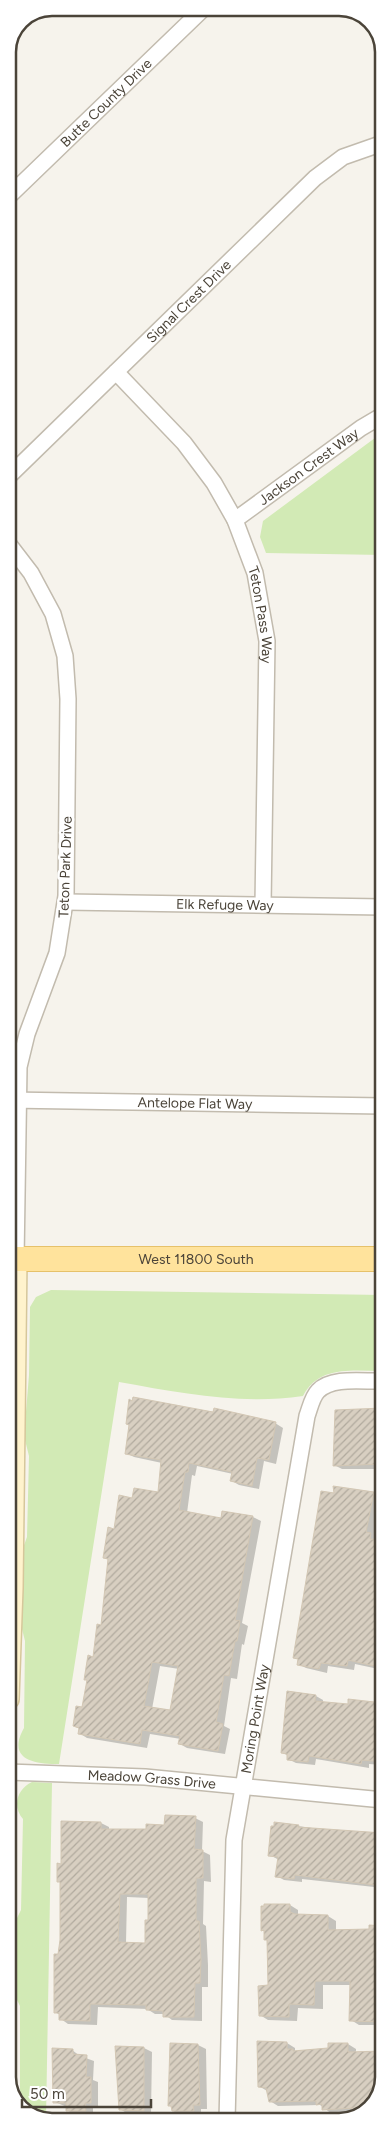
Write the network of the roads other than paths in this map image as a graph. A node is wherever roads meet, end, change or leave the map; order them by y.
1 (196, 16) edge
2 (374, 145) edge
3 (16, 189) edge
4 (116, 372) junction
5 (374, 420) edge
6 (16, 469) edge
7 (235, 520) junction
8 (16, 554) edge
9 (66, 902) junction
10 (263, 905) junction
11 (374, 907) edge
12 (17, 1081) edge
13 (17, 1100) edge
14 (375, 1106) edge
15 (17, 1259) edge
16 (375, 1259) edge
17 (375, 1381) edge
18 (17, 1772) edge
19 (243, 1786) junction
20 (375, 1799) edge
21 (227, 2112) edge

1 - 3 street, Butte County Drive
2 - 4 street, Signal Crest Drive
4 - 6 street, Signal Crest Drive
4 - 7 street, Teton Pass Way
5 - 7 street, Jackson Crest Way
7 - 10 street, Teton Pass Way
8 - 9 street, Teton Park Drive
9 - 10 street, Elk Refuge Way
9 - 12 street, Teton Park Drive
10 - 11 street, Elk Refuge Way
13 - 14 street, Antelope Flat Way
15 - 16 main road, West 11800 South
17 - 19 street, Moring Point Way
18 - 19 street, Meadow Grass Drive
19 - 20 street, Meadow Grass Drive
19 - 21 street, Moring Point Way

